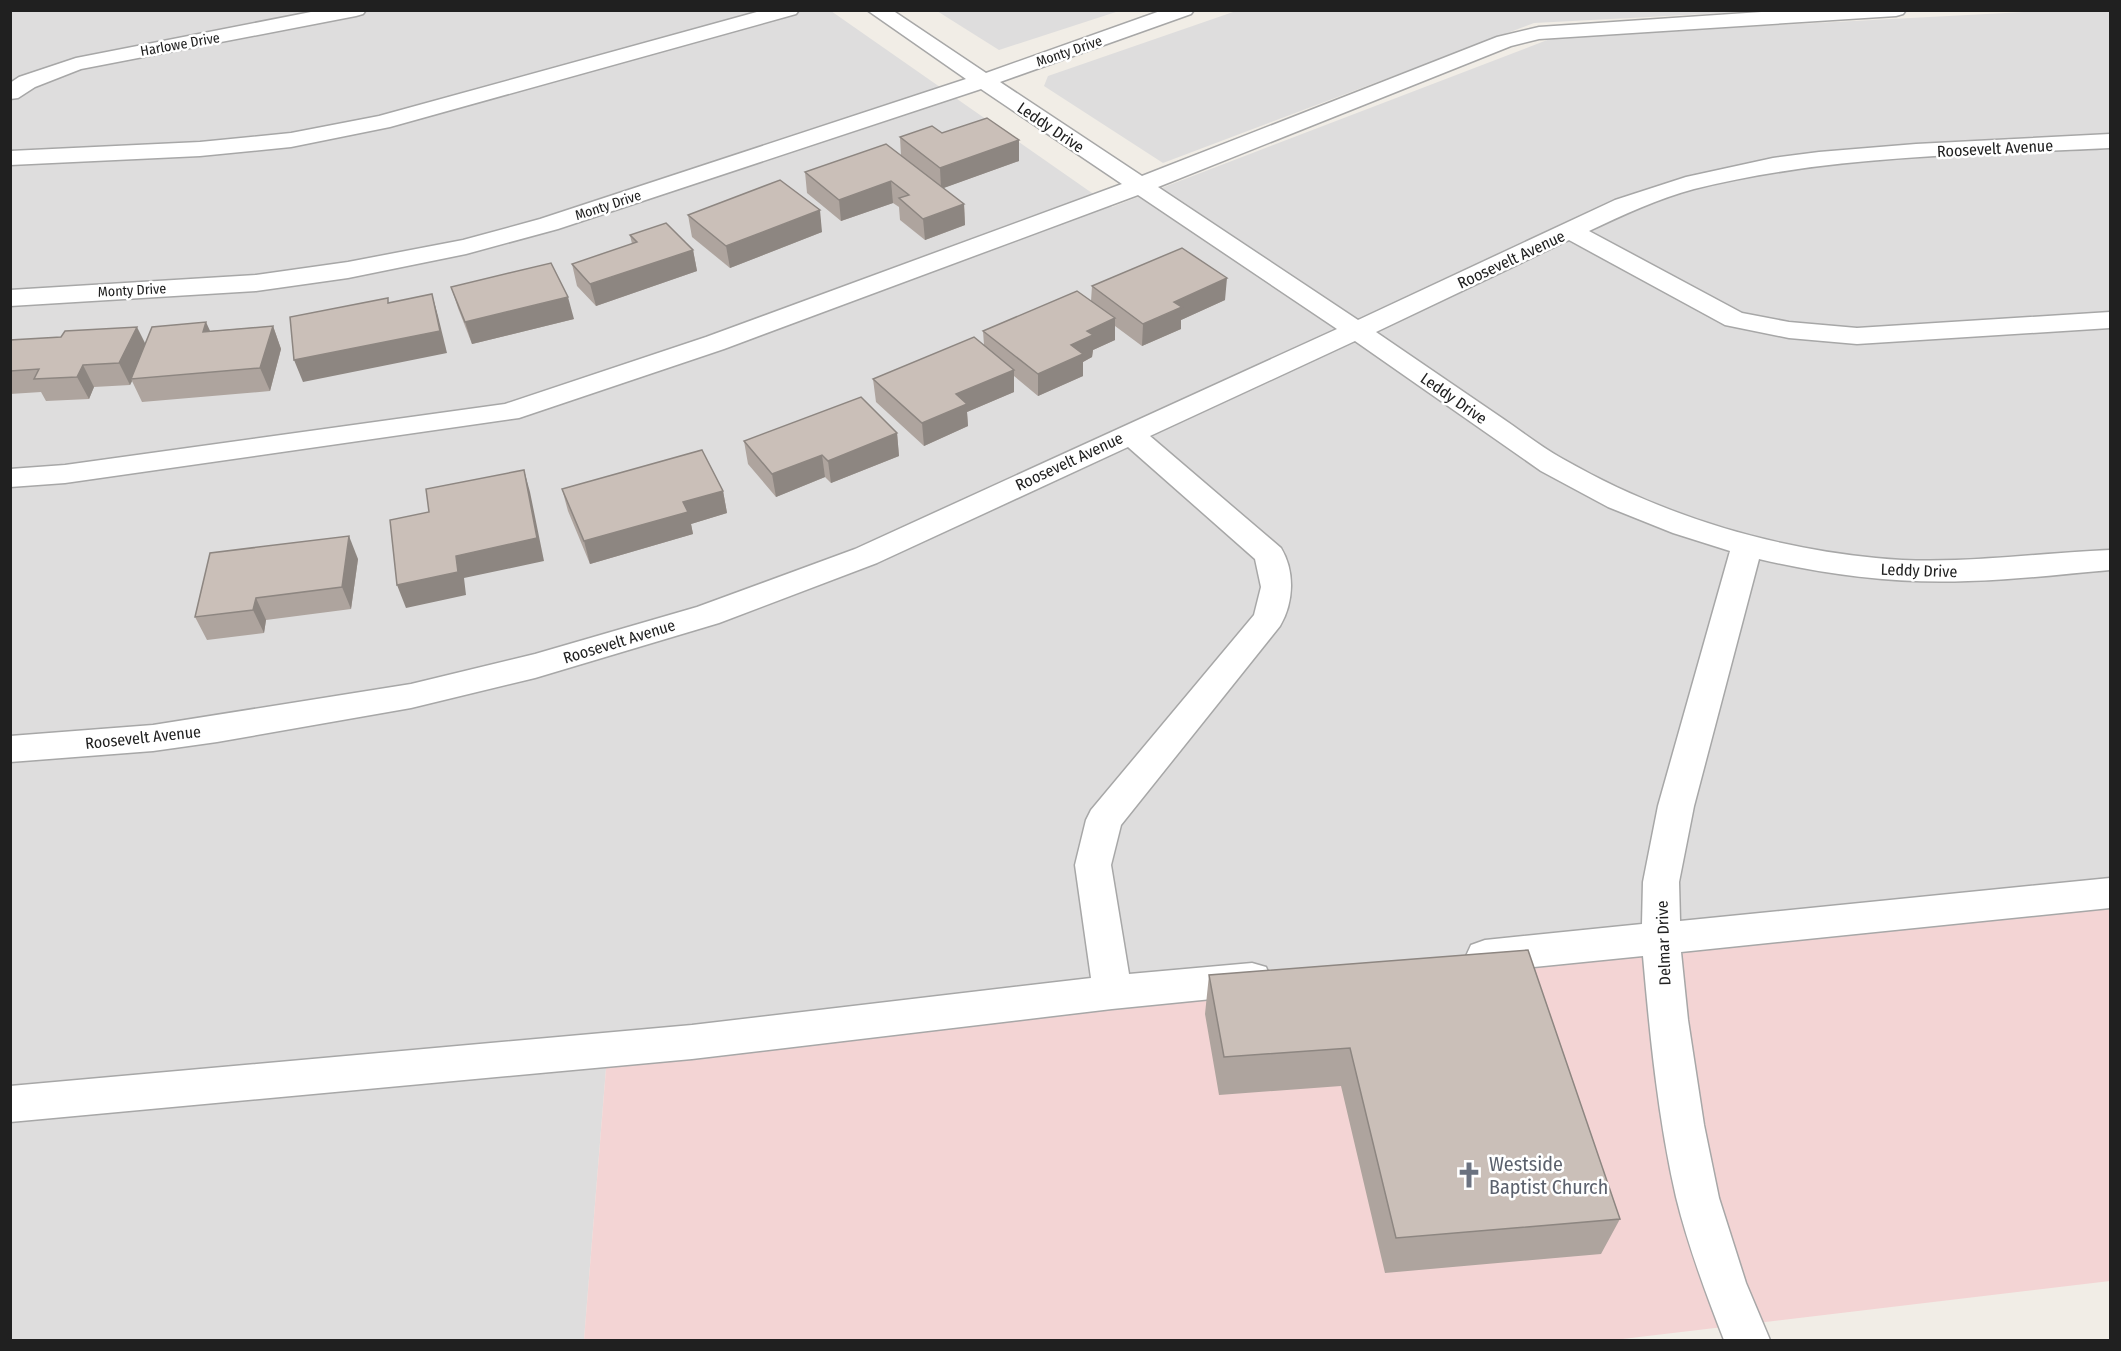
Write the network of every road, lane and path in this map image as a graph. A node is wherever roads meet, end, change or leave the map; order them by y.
1 (356, 10) edge
2 (789, 10) edge
3 (877, 10) edge
4 (1184, 10) edge
5 (1896, 10) edge
6 (983, 81) junction
7 (10, 93) edge
8 (2110, 141) edge
9 (10, 158) edge
10 (1139, 186) junction
11 (1570, 231) junction
12 (10, 298) edge
13 (2110, 320) edge
14 (1356, 330) junction
15 (1130, 434) junction
16 (10, 478) edge
17 (1747, 546) junction
18 (2110, 560) edge
19 (10, 749) edge
20 (2110, 893) edge
21 (1661, 939) junction
22 (1446, 960) edge
23 (1291, 975) edge
24 (1112, 992) junction
25 (10, 1104) edge
26 (1747, 1341) edge

1 - 7 street, Harlowe Drive
2 - 9 street
3 - 6 street, Leddy Drive
4 - 6 street, Monty Drive
5 - 10 street
6 - 10 street, Leddy Drive
6 - 12 street, Monty Drive
8 - 11 street, Roosevelt Avenue
10 - 14 street, Leddy Drive
10 - 16 street
11 - 13 street
11 - 14 street, Roosevelt Avenue
14 - 15 street, Roosevelt Avenue
14 - 17 street, Leddy Drive
15 - 19 street, Roosevelt Avenue
15 - 24 street
17 - 18 street, Leddy Drive
17 - 21 street, Delmar Drive
20 - 21 street
21 - 22 street
21 - 26 street, Delmar Drive
23 - 24 street
24 - 25 street

